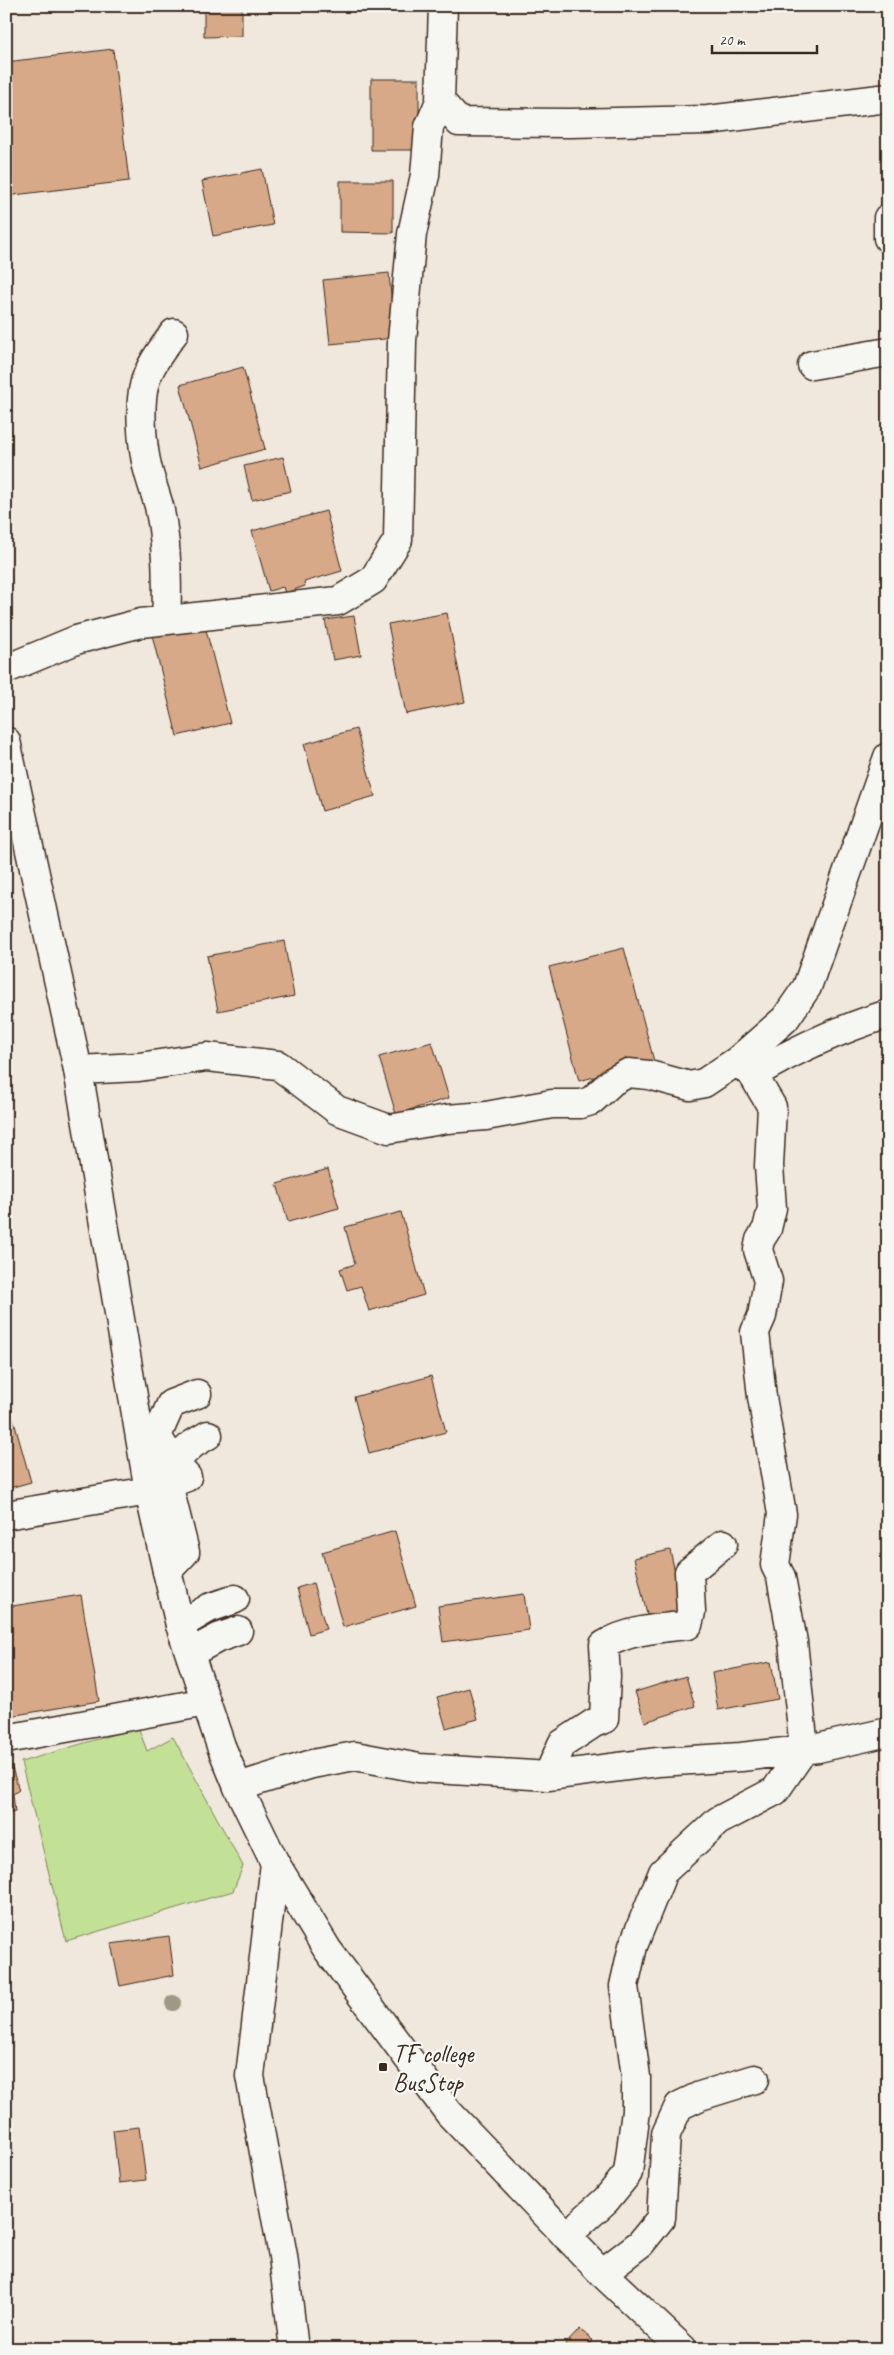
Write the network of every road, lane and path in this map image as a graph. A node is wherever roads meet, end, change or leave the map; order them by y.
1 (443, 6) edge
2 (888, 98) edge
3 (440, 102) junction
4 (888, 218) edge
5 (888, 238) edge
6 (174, 333) dead end
7 (888, 352) edge
8 (812, 365) dead end
9 (166, 620) junction
10 (6, 669) edge
11 (6, 741) edge
12 (888, 757) edge
13 (888, 1014) edge
14 (745, 1068) junction
15 (78, 1070) junction
16 (197, 1394) dead end
17 (208, 1435) dead end
18 (176, 1476) junction
19 (6, 1515) edge
20 (722, 1544) dead end
21 (235, 1599) dead end
22 (180, 1625) junction
23 (238, 1631) dead end
24 (190, 1653) junction
25 (206, 1702) junction
26 (888, 1732) edge
27 (6, 1739) edge
28 (804, 1749) junction
29 (548, 1776) junction
30 (238, 1787) junction
31 (276, 1863) junction
32 (755, 2079) dead end
33 (566, 2236) junction
34 (602, 2273) junction
35 (294, 2349) edge
36 (683, 2349) edge

1 - 3 street
2 - 3 street
3 - 9 street
4 - 5 street
6 - 9 street
7 - 8 street
9 - 10 street
11 - 15 street
12 - 14 street
13 - 14 street
14 - 15 street
14 - 28 street
15 - 18 street
16 - 18 street
17 - 18 street
18 - 19 street
18 - 22 street
20 - 29 street
21 - 22 street
22 - 24 street
23 - 24 street
24 - 25 street
25 - 27 street
25 - 30 street
26 - 28 street
28 - 29 street
28 - 33 street
29 - 30 street
30 - 31 street
31 - 33 street
31 - 35 street
32 - 34 street
33 - 34 street
34 - 36 street

